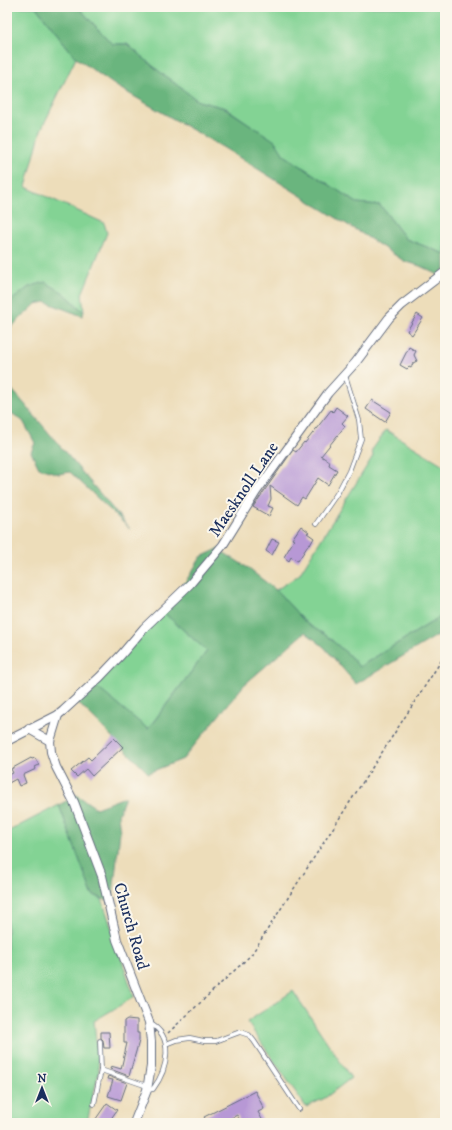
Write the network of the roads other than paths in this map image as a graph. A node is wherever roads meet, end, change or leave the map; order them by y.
1 (445, 272) edge
2 (345, 374) junction
3 (316, 524) dead end
4 (58, 715) junction
5 (29, 729) junction
6 (7, 740) edge
7 (50, 741) junction
8 (149, 1022) junction
9 (100, 1041) dead end
10 (166, 1044) junction
11 (101, 1070) junction
12 (147, 1088) junction
13 (94, 1104) dead end
14 (299, 1109) dead end
15 (134, 1123) edge

1 - 2 street, Maesknoll Lane
2 - 3 lane
2 - 4 street, Maesknoll Lane
4 - 5 street
4 - 7 street, Church Road
5 - 6 street
5 - 7 street
7 - 8 street, Church Road
8 - 10 lane
8 - 12 street, Church Road
9 - 11 lane
10 - 12 lane
10 - 14 lane
11 - 12 lane
11 - 13 lane
12 - 15 street, Church Road

